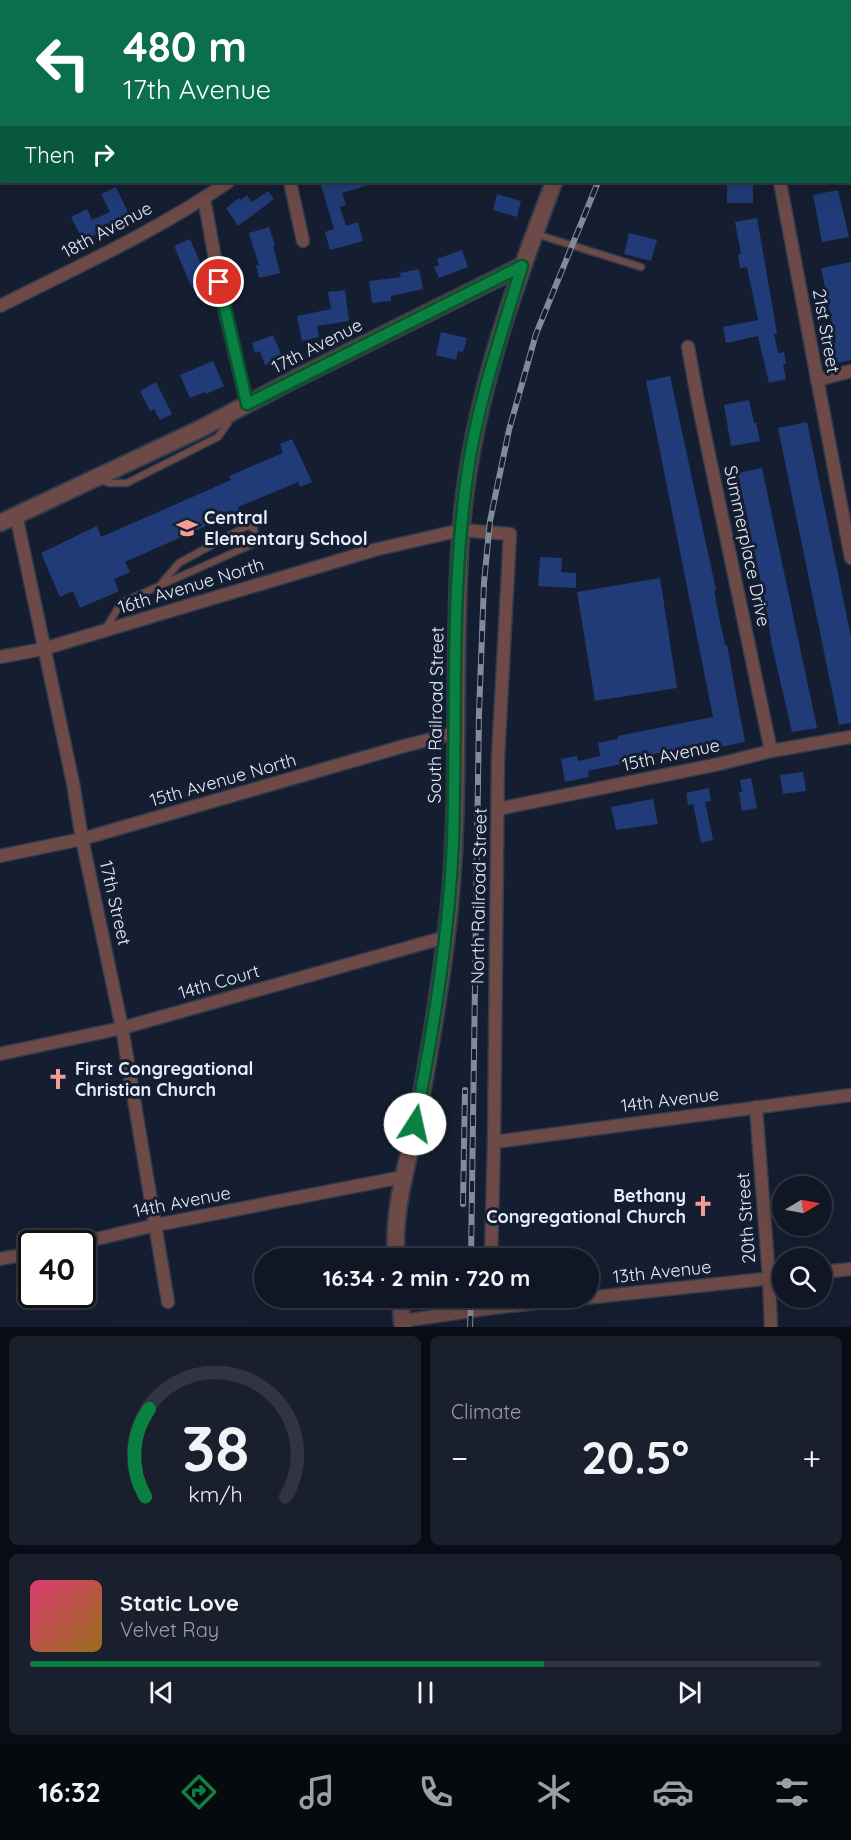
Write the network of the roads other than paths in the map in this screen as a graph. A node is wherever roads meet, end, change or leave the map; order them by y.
1 (226, 183) edge
2 (290, 183) edge
3 (554, 183) edge
4 (780, 183) edge
5 (204, 198) junction
6 (534, 234) junction
7 (303, 241) dead end
8 (522, 266) junction
9 (641, 267) dead end
10 (0, 306) edge
11 (688, 347) dead end
12 (851, 371) edge
13 (817, 380) junction
14 (247, 404) junction
15 (16, 515) junction
16 (0, 523) edge
17 (461, 530) junction
18 (510, 534) joint
19 (851, 558) edge
20 (160, 585) junction
21 (104, 631) junction
22 (44, 649) junction
23 (0, 657) edge
24 (455, 733) junction
25 (851, 737) edge
26 (771, 752) junction
27 (498, 809) junction
28 (82, 839) junction
29 (0, 856) edge
30 (446, 937) junction
31 (122, 1028) junction
32 (0, 1054) edge
33 (851, 1095) edge
34 (756, 1107) junction
35 (494, 1142) junction
36 (403, 1178) junction
37 (156, 1225) junction
38 (96, 1239) edge
39 (396, 1248) edge
40 (491, 1248) edge
41 (18, 1256) edge
42 (0, 1259) edge
43 (851, 1269) edge
44 (832, 1271) edge
45 (769, 1278) junction
46 (772, 1278) edge
47 (599, 1293) edge
48 (168, 1302) dead end
49 (400, 1308) edge
50 (471, 1308) edge
51 (402, 1324) edge
52 (771, 1327) edge

1 - 5 street, 18th Avenue
2 - 7 street
3 - 6 street, South Railroad Street
4 - 13 street, 21st Street
5 - 10 street, 18th Avenue
5 - 14 street
6 - 8 street, South Railroad Street
6 - 9 lane
8 - 14 street, 17th Avenue
8 - 17 street, South Railroad Street
11 - 26 street, Summerplace Drive
12 - 13 street
13 - 19 street, 21st Street
14 - 15 street, 17th Avenue
15 - 16 street, 17th Avenue
15 - 22 street, 17th Street
17 - 18 street, 16th Avenue North
17 - 21 street, 16th Avenue North
17 - 24 street, South Railroad Street
18 - 27 street, North Railroad Street
20 - 20 lane
20 - 21 lane
21 - 22 street, 16th Avenue North
22 - 23 street, 16th Avenue North
22 - 28 street, 17th Street
24 - 28 street, 15th Avenue North
24 - 30 street, South Railroad Street
25 - 26 street, 15th Avenue
26 - 27 street, 15th Avenue
27 - 35 street, North Railroad Street
28 - 29 street, 15th Avenue North
28 - 31 street, 17th Street
30 - 31 street, 14th Court
30 - 36 street, South Railroad Street
31 - 32 street, 14th Court
31 - 37 street, 17th Street
33 - 34 street, 14th Avenue
34 - 35 street, 14th Avenue
34 - 45 street, 20th Street
35 - 40 street, North Railroad Street
36 - 37 street, 14th Avenue
36 - 39 street, South Railroad Street
37 - 38 street, 14th Avenue
37 - 48 street, 17th Street
41 - 42 street
43 - 44 street
45 - 46 street, 13th Avenue
45 - 47 street, 13th Avenue
45 - 52 street, 20th Street
49 - 51 street
50 - 51 street, 13th Avenue

